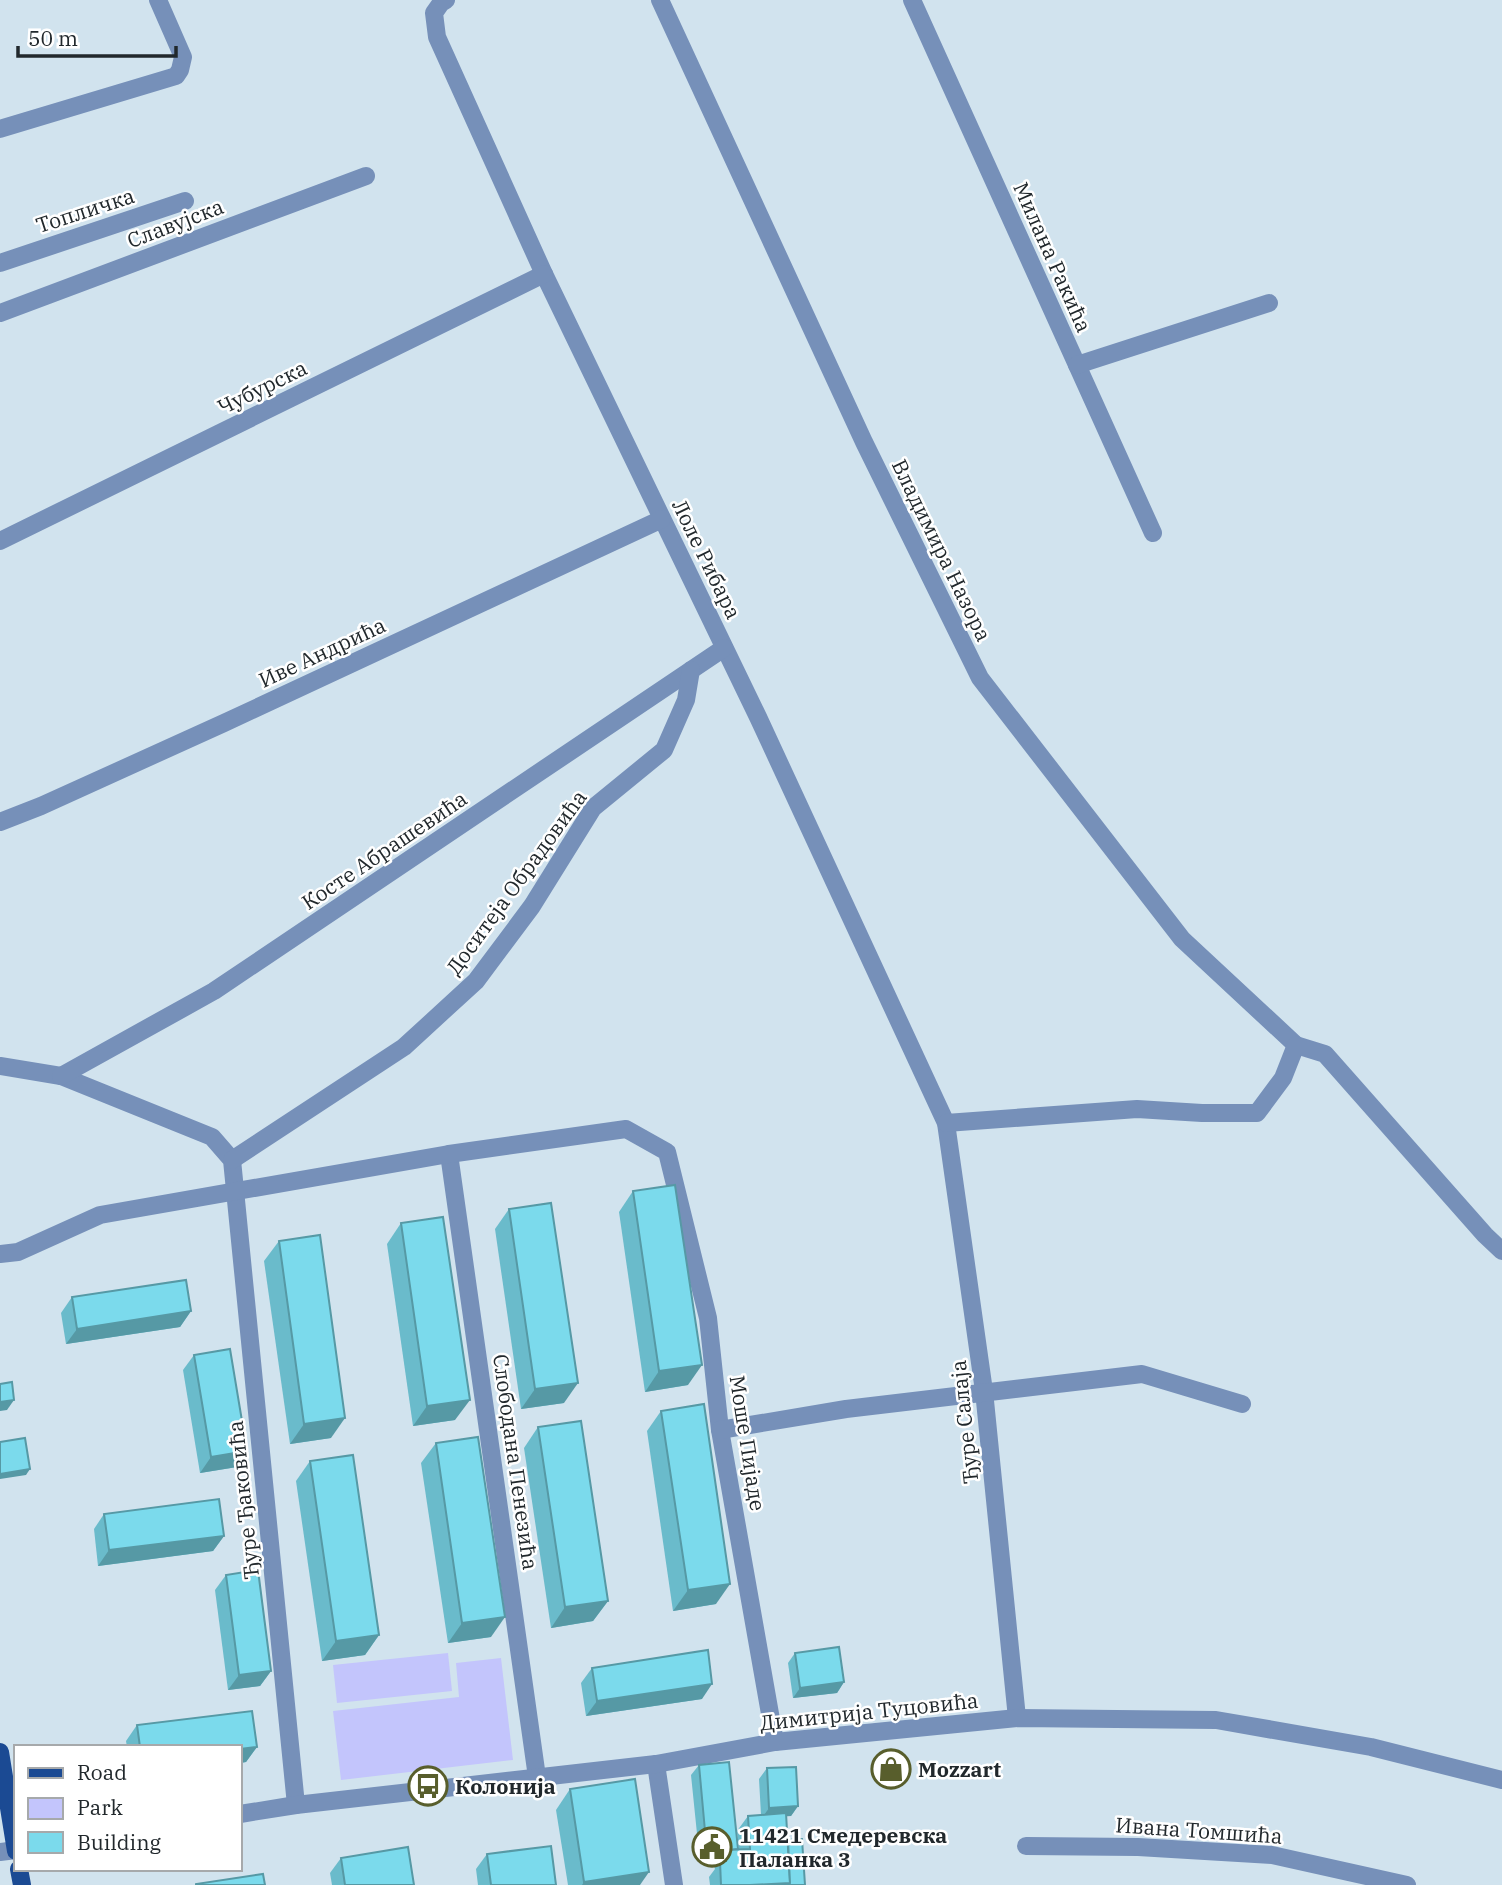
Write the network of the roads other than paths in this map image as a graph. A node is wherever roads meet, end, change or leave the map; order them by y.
1 (158, 0) edge
2 (660, 0) edge
3 (912, 0) edge
4 (440, 6) edge
5 (0, 129) edge
6 (366, 176) dead end
7 (185, 201) dead end
8 (0, 263) edge
9 (544, 274) junction
10 (1269, 303) dead end
11 (0, 313) edge
12 (1077, 365) junction
13 (662, 519) junction
14 (1153, 533) dead end
15 (0, 541) edge
16 (724, 648) junction
17 (691, 670) junction
18 (0, 822) edge
19 (1296, 1045) junction
20 (0, 1066) edge
21 (61, 1076) junction
22 (946, 1123) junction
23 (449, 1154) junction
24 (232, 1160) junction
25 (236, 1191) junction
26 (1502, 1251) edge
27 (0, 1254) edge
28 (984, 1391) junction
29 (1242, 1404) dead end
30 (720, 1430) junction
31 (1017, 1718) junction
32 (775, 1742) junction
33 (0, 1752) edge
34 (656, 1764) junction
35 (537, 1777) junction
36 (1502, 1780) edge
37 (296, 1805) junction
38 (242, 1814) edge
39 (14, 1838) edge
40 (1026, 1846) dead end
41 (674, 1885) edge
42 (1407, 1885) edge

1 - 5 street
2 - 19 street, Владимира Назора
3 - 12 street, Милана Ракића
4 - 9 street, Лоле Рибара
6 - 11 street, Славујска
7 - 8 street, Топличка
9 - 13 street, Лоле Рибара
9 - 15 street, Чубурска
10 - 12 street
12 - 14 street, Милана Ракића
13 - 16 street, Лоле Рибара
13 - 18 street, Иве Андрића
16 - 17 street, Косте Абрашевића
16 - 22 street, Лоле Рибара
17 - 21 street, Косте Абрашевића
17 - 24 street, Доситеја Обрадовића
19 - 22 street
19 - 26 street
20 - 21 street
21 - 24 street
22 - 28 street, Ђуре Салаја
23 - 25 street
23 - 30 street, Моше Пијаде
23 - 35 street, Слободана Пенезића
24 - 25 street
25 - 27 street
25 - 37 street, Ђуре Ђаковића
28 - 29 street
28 - 30 street
28 - 31 street, Ђуре Салаја
30 - 32 street, Моше Пијаде
31 - 32 street, Димитрија Туцовића
31 - 36 street, Димитрија Туцовића
32 - 34 street, Димитрија Туцовића
33 - 39 main road
34 - 35 street, Димитрија Туцовића
34 - 41 street
35 - 37 street, Димитрија Туцовића
37 - 38 street, Димитрија Туцовића
40 - 42 street, Ивана Томшића

